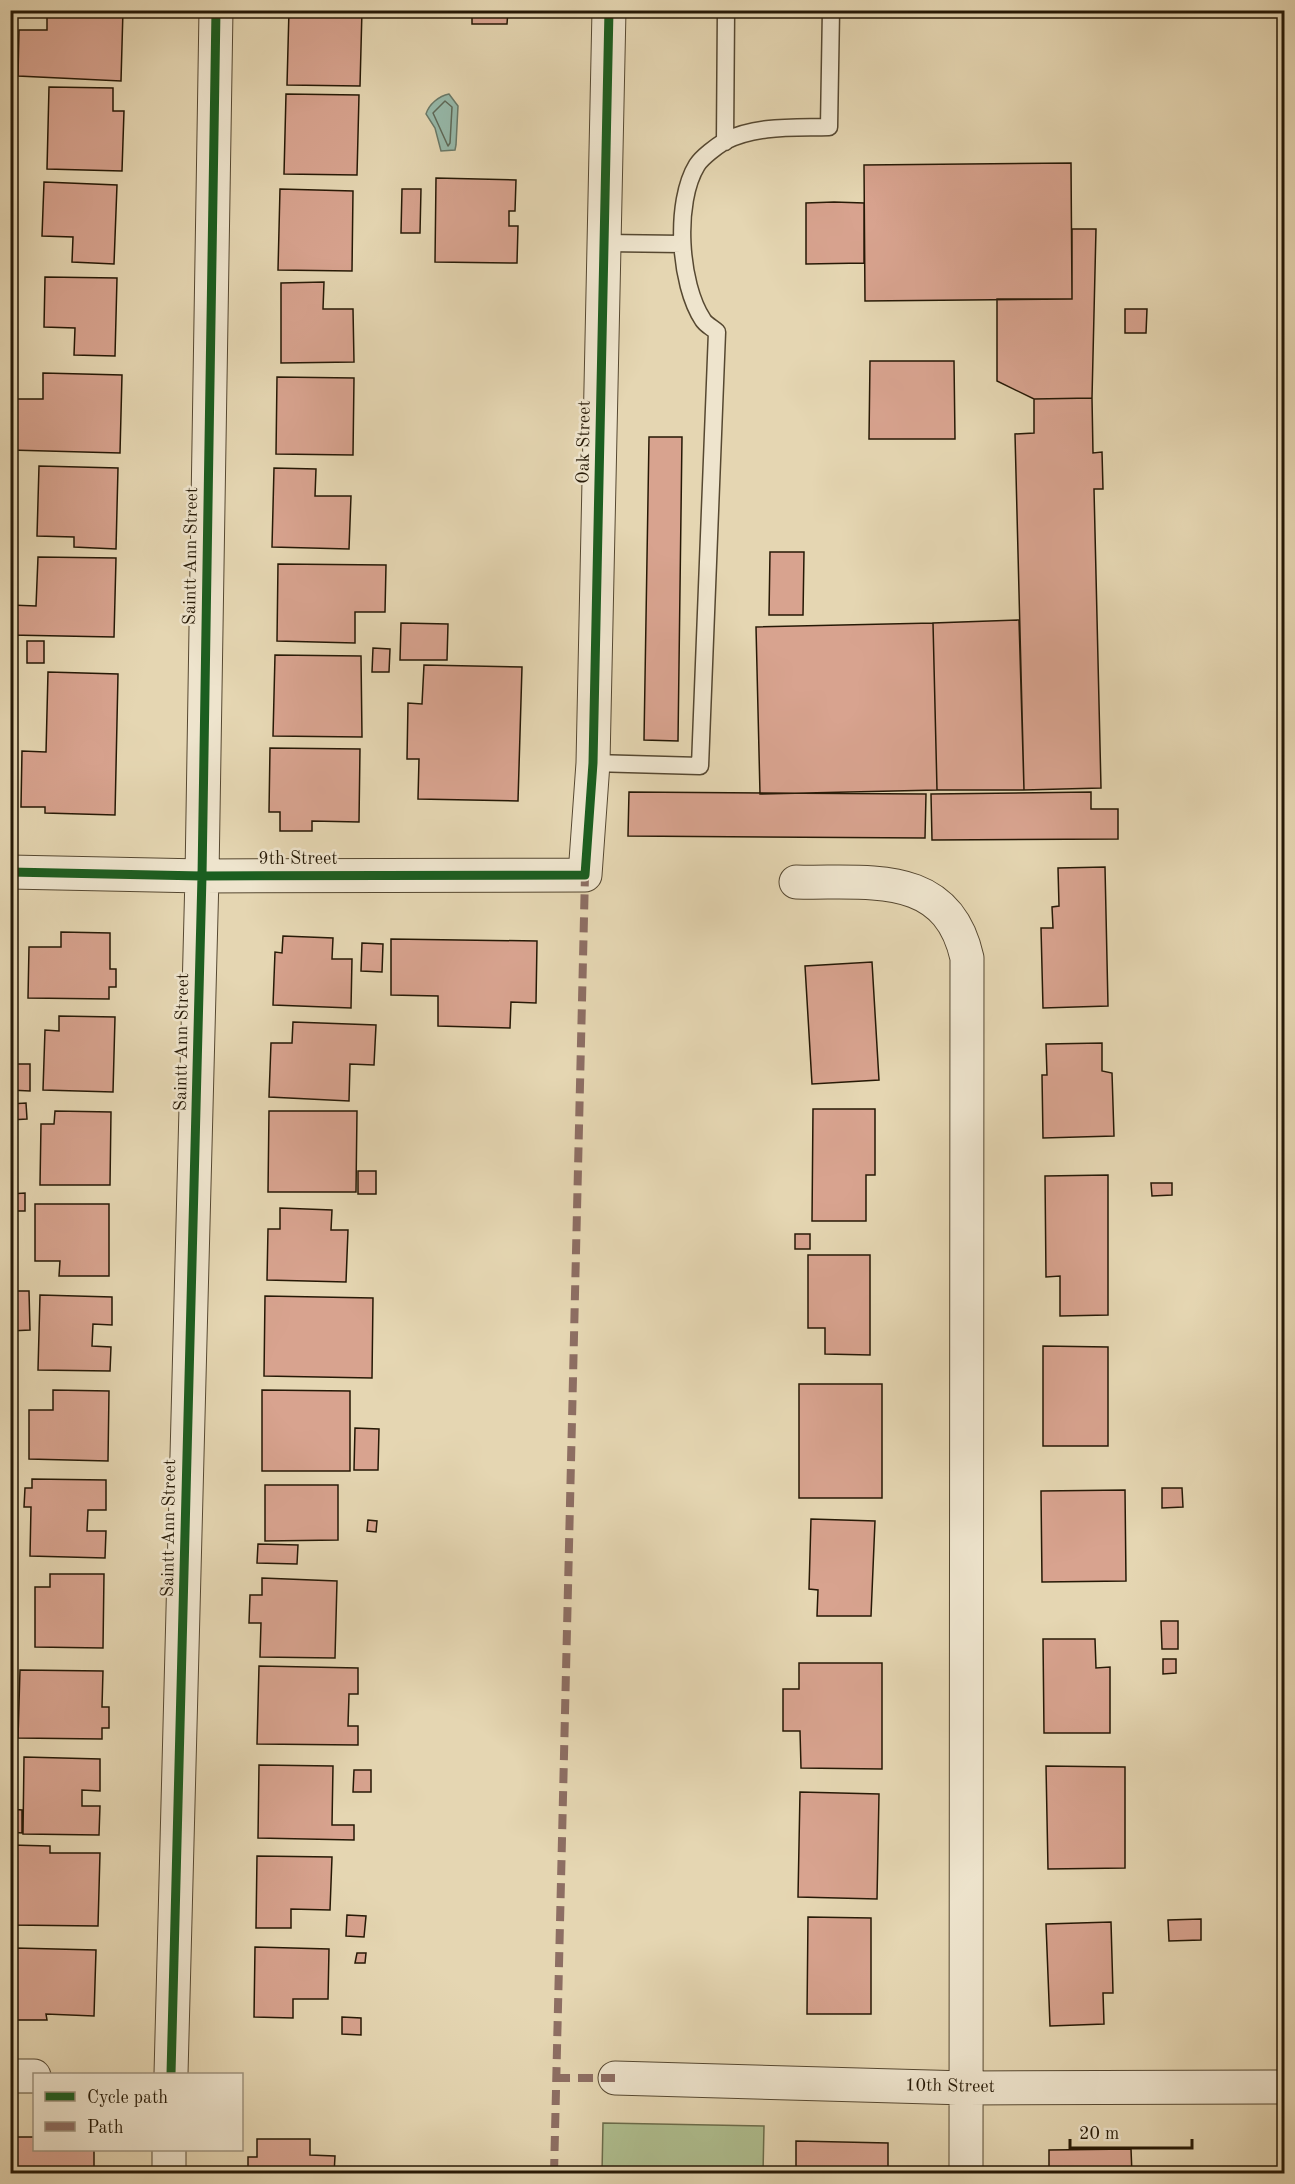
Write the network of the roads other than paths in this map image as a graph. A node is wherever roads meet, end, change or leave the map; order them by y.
1 (216, 10) edge
2 (609, 10) edge
3 (726, 10) edge
4 (831, 10) edge
5 (725, 142) junction
6 (606, 243) junction
7 (682, 244) junction
8 (593, 763) junction
9 (10, 872) edge
10 (585, 875) joint
11 (202, 876) junction
12 (796, 882) dead end
13 (171, 2073) edge
14 (10, 2076) edge
15 (33, 2076) edge
16 (615, 2078) dead end
17 (1284, 2087) edge
18 (966, 2088) junction
19 (170, 2151) edge
20 (169, 2174) edge
21 (966, 2174) edge

1 - 11 street, Saintt Ann Street
2 - 6 street, Oak Street
3 - 5 lane
4 - 5 lane
5 - 7 lane
6 - 7 lane
6 - 8 street, Oak Street
7 - 8 lane
8 - 10 street, Oak Street
9 - 11 street, 9th Street
10 - 11 street, 9th Street
11 - 13 street, Saintt Ann Street
12 - 18 street
14 - 15 street
16 - 18 street, 10th Street
17 - 18 street, 10th Street
18 - 21 street
19 - 20 street

